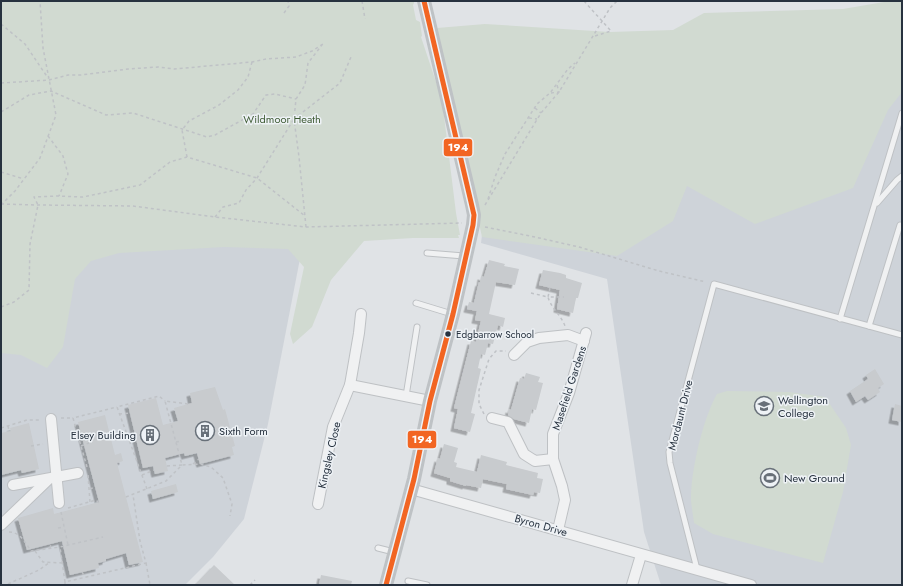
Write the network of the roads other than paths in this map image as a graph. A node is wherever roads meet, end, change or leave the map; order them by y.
1 (424, 8) edge
2 (902, 113) edge
3 (902, 176) edge
4 (875, 206) junction
5 (900, 225) dead end
6 (427, 253) dead end
7 (467, 257) junction
8 (416, 303) dead end
9 (361, 314) dead end
10 (453, 314) junction
11 (840, 319) junction
12 (869, 326) junction
13 (417, 327) dead end
14 (902, 335) edge
15 (516, 353) road end
16 (350, 385) junction
17 (406, 396) junction
18 (430, 401) junction
19 (492, 418) road end
20 (51, 419) road end
21 (553, 459) junction
22 (82, 470) road end
23 (53, 478) junction
24 (14, 485) dead end
25 (412, 489) junction
26 (318, 504) dead end
27 (62, 507) road end
28 (4, 528) edge
29 (558, 530) junction
30 (378, 548) dead end
31 (395, 552) junction
32 (641, 555) junction
33 (697, 570) junction
34 (408, 581) dead end
35 (386, 585) edge
36 (427, 585) edge
37 (632, 585) edge
38 (751, 585) edge

1 - 7 street
2 - 4 lane
3 - 4 lane
4 - 11 lane
5 - 12 lane
6 - 7 lane
7 - 10 street
8 - 10 lane
9 - 16 street, Kingsley Close
10 - 18 street
11 - 12 lane
11 - 33 lane, Mordaunt Drive
12 - 14 lane
13 - 17 lane
15 - 21 street, Masefield Gardens
16 - 17 street
16 - 26 street, Kingsley Close
17 - 18 street
18 - 25 street
19 - 21 street
20 - 23 street
21 - 29 street, Masefield Gardens
22 - 23 street
23 - 24 street
23 - 27 street
23 - 28 street
25 - 29 street, Byron Drive
25 - 31 street
29 - 32 street, Byron Drive
30 - 31 lane
31 - 35 street
32 - 33 street, Byron Drive
32 - 37 street
33 - 38 street, Byron Drive
34 - 36 lane

